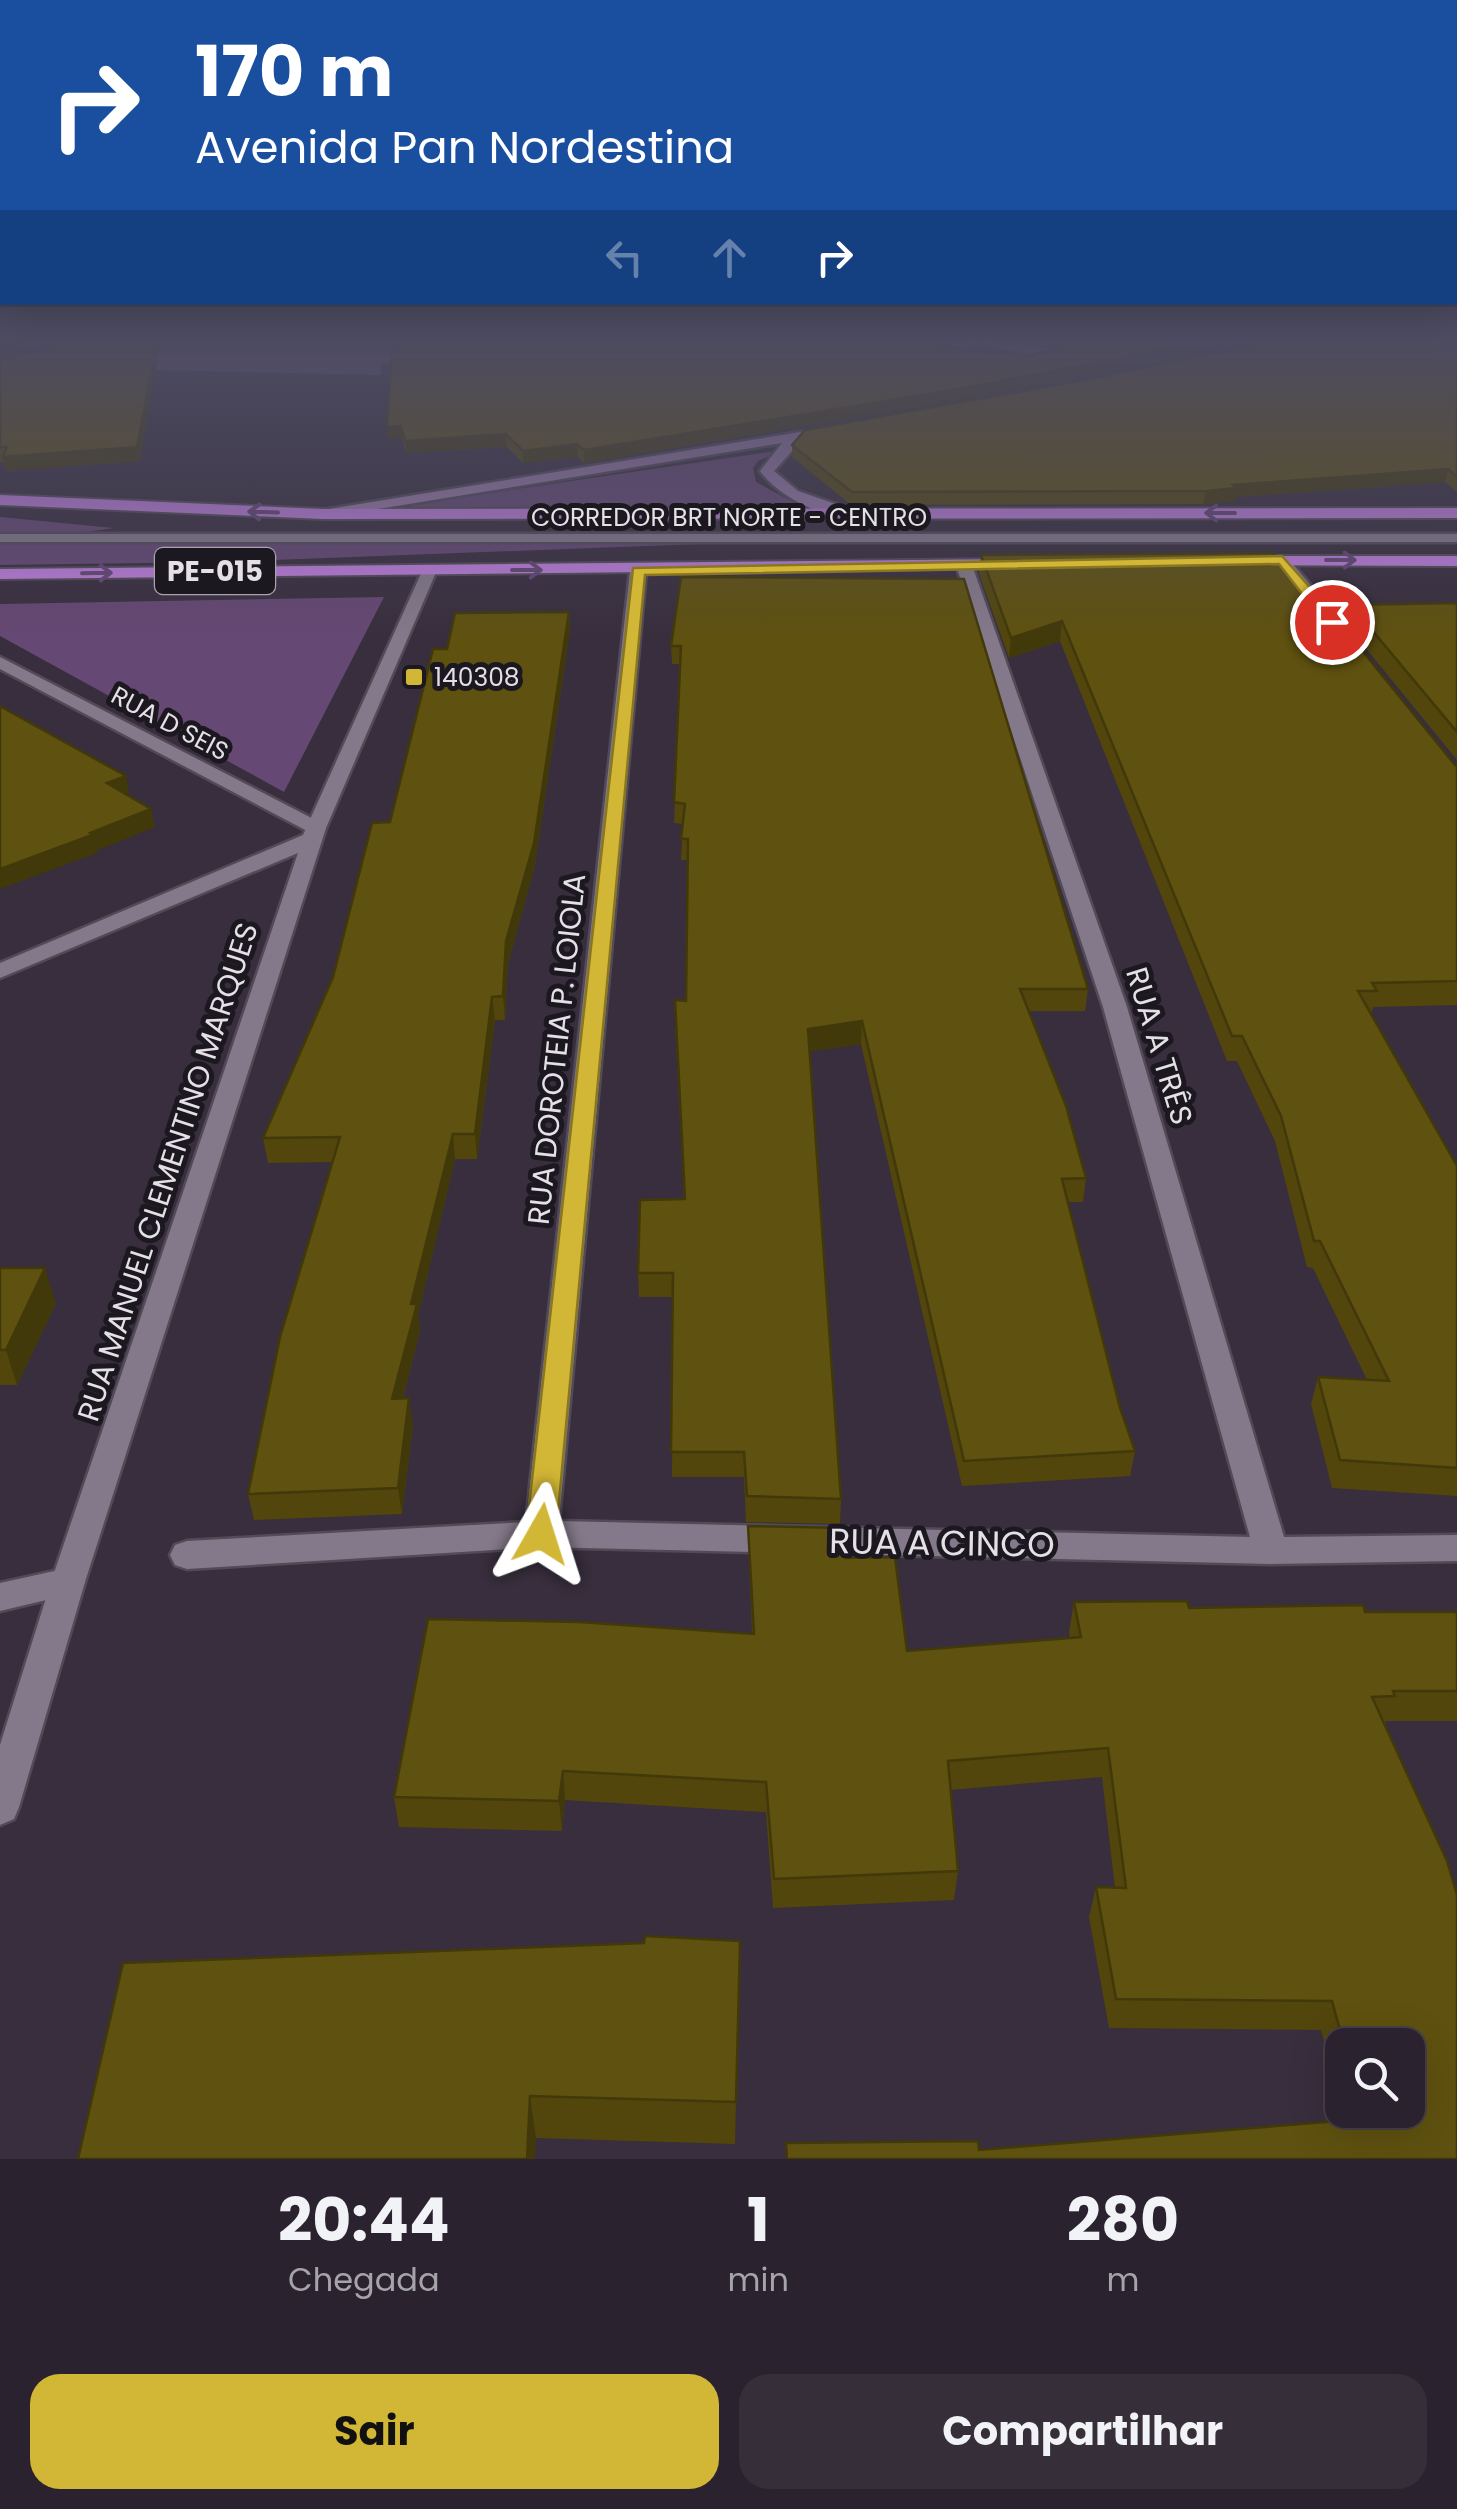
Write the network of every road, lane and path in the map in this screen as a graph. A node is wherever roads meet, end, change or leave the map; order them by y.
1 (793, 438) edge
2 (797, 438) edge
3 (0, 500) edge
4 (1457, 512) edge
5 (323, 514) junction
6 (850, 514) junction
7 (0, 538) edge
8 (1457, 538) edge
9 (1282, 560) junction
10 (1223, 561) edge
11 (1457, 561) edge
12 (1044, 564) edge
13 (964, 565) junction
14 (429, 570) junction
15 (638, 571) junction
16 (0, 574) edge
17 (1332, 622) edge
18 (0, 662) edge
19 (314, 834) junction
20 (0, 972) edge
21 (541, 1534) junction
22 (1457, 1548) edge
23 (1271, 1552) junction
24 (187, 1555) dead end
25 (68, 1582) junction
26 (0, 1596) edge
27 (0, 1807) edge

1 - 5 main road
2 - 6 main road
5 -> 3 highway, PE-015
4 -> 6 highway, PE-015
5 - 6 highway, PE-015
7 - 8 street, CORREDOR BRT NORTE - CENTRO
9 - 10 highway
9 -> 11 highway
9 - 17 street
12 - 13 highway, PE-015
13 - 15 highway, PE-015
13 - 23 street, RUA A TRÊS
14 -> 15 highway, PE-015
16 -> 14 highway, PE-015
14 - 19 street, RUA MANUEL CLEMENTINO MARQUES
15 - 21 street, RUA DOROTEIA P. LOIOLA
18 - 19 street, RUA D SEIS
19 - 20 street
19 - 25 street, RUA MANUEL CLEMENTINO MARQUES
21 - 23 street, RUA A CINCO
21 - 24 street, RUA A CINCO
22 - 23 street, RUA A CINCO
25 - 26 street
25 - 27 street, RUA MANUEL CLEMENTINO MARQUES

